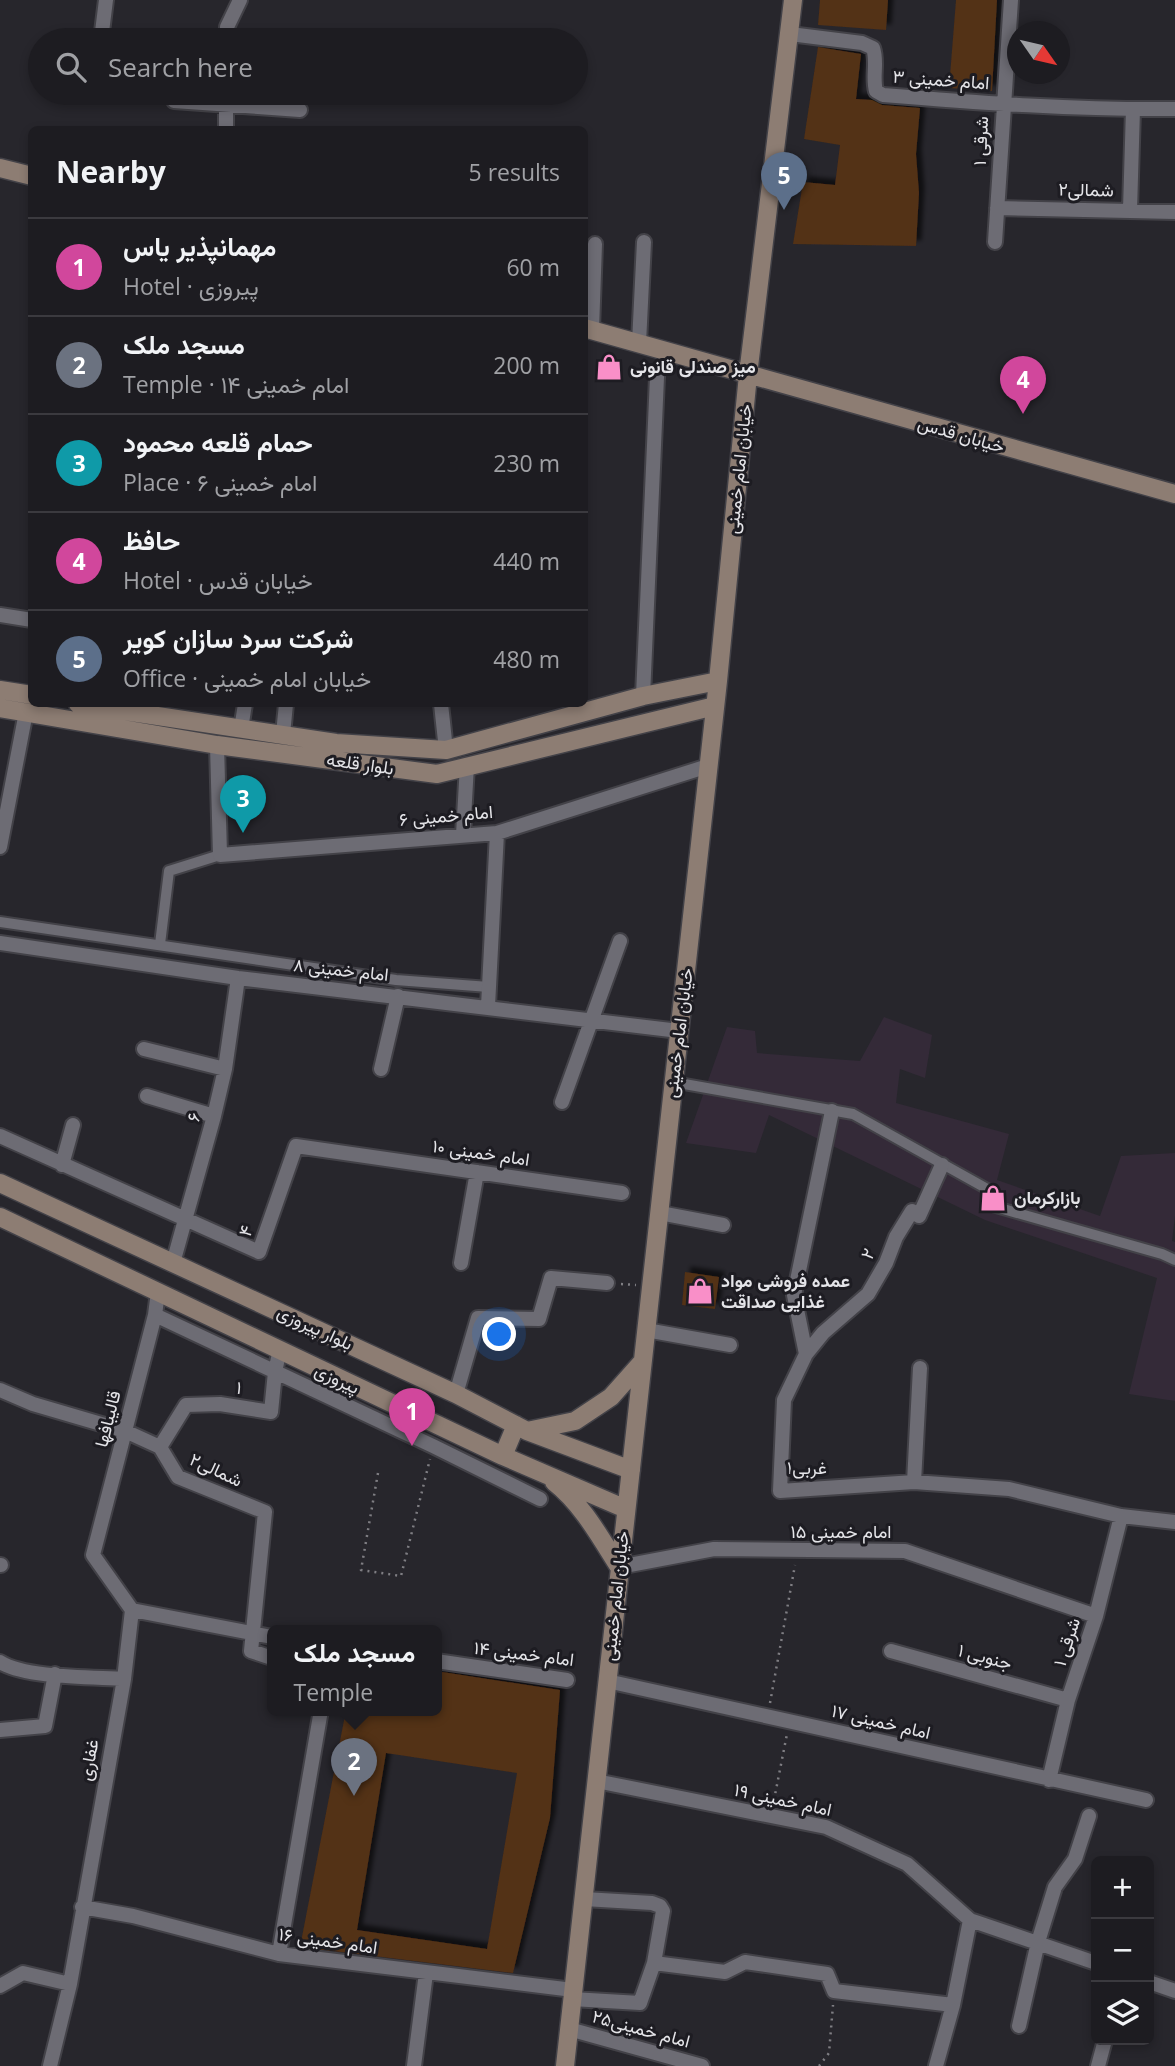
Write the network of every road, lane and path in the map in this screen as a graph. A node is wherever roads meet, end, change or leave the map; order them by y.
1 (106, 0) edge
2 (240, 0) edge
3 (793, 0) edge
4 (1011, 0) edge
5 (102, 28) edge
6 (227, 28) edge
7 (790, 34) junction
8 (1003, 104) junction
9 (226, 105) edge
10 (269, 105) edge
11 (1133, 109) junction
12 (1175, 109) edge
13 (300, 110) dead end
14 (226, 126) edge
15 (0, 168) edge
16 (28, 175) edge
17 (997, 208) junction
18 (1130, 209) junction
19 (1175, 212) edge
20 (644, 242) dead end
21 (995, 242) dead end
22 (595, 244) dead end
23 (588, 329) edge
24 (639, 343) junction
25 (748, 375) junction
26 (657, 377) dead end
27 (1175, 494) edge
28 (0, 615) edge
29 (28, 619) edge
30 (718, 681) junction
31 (0, 690) edge
32 (643, 696) junction
33 (28, 704) edge
34 (28, 704) edge
35 (715, 706) junction
36 (28, 707) edge
37 (43, 707) edge
38 (120, 707) edge
39 (245, 707) edge
40 (286, 707) edge
41 (442, 707) edge
42 (0, 708) edge
43 (241, 729) junction
44 (282, 734) junction
45 (217, 745) junction
46 (446, 750) junction
47 (467, 765) junction
48 (709, 766) junction
49 (497, 833) junction
50 (463, 835) junction
51 (0, 846) edge
52 (220, 855) junction
53 (0, 922) edge
54 (621, 941) dead end
55 (0, 943) edge
56 (160, 944) junction
57 (238, 978) junction
58 (489, 988) junction
59 (398, 996) junction
60 (488, 1006) junction
61 (592, 1020) junction
62 (679, 1031) junction
63 (144, 1049) dead end
64 (225, 1069) junction
65 (381, 1069) dead end
66 (673, 1082) junction
67 (147, 1096) dead end
68 (562, 1102) dead end
69 (832, 1111) junction
70 (214, 1116) junction
71 (73, 1125) dead end
72 (0, 1136) edge
73 (296, 1146) joint
74 (942, 1165) junction
75 (62, 1166) junction
76 (477, 1172) junction
77 (0, 1183) edge
78 (622, 1194) dead end
79 (660, 1213) junction
80 (0, 1217) edge
81 (186, 1220) junction
82 (723, 1225) dead end
83 (1175, 1260) edge
84 (173, 1262) junction
85 (461, 1263) dead end
86 (607, 1283) joint
87 (651, 1286) junction
88 (158, 1292) junction
89 (155, 1315) junction
90 (646, 1330) junction
91 (730, 1345) dead end
92 (280, 1349) junction
93 (806, 1354) junction
94 (643, 1361) junction
95 (920, 1368) dead end
96 (275, 1372) junction
97 (0, 1390) edge
98 (456, 1394) junction
99 (522, 1428) junction
100 (125, 1432) junction
101 (433, 1446) junction
102 (160, 1447) junction
103 (502, 1455) junction
104 (631, 1470) junction
105 (378, 1473) dead end
106 (543, 1474) junction
107 (914, 1482) junction
108 (540, 1499) dead end
109 (626, 1509) junction
110 (1121, 1517) junction
111 (1175, 1522) edge
112 (797, 1552) junction
113 (618, 1567) junction
114 (132, 1610) junction
115 (1096, 1616) junction
116 (254, 1635) junction
117 (267, 1636) edge
118 (891, 1651) dead end
119 (267, 1656) edge
120 (0, 1662) edge
121 (442, 1662) edge
122 (55, 1674) junction
123 (124, 1679) junction
124 (567, 1680) dead end
125 (607, 1681) junction
126 (1068, 1700) junction
127 (320, 1716) edge
128 (767, 1717) junction
129 (789, 1721) junction
130 (0, 1730) edge
131 (1049, 1780) junction
132 (596, 1781) junction
133 (1146, 1800) dead end
134 (771, 1816) junction
135 (1089, 1816) dead end
136 (584, 1899) junction
137 (82, 1907) junction
138 (970, 1920) junction
139 (1038, 1942) junction
140 (279, 1954) junction
141 (1091, 1961) edge
142 (654, 1964) junction
143 (426, 1973) junction
144 (70, 1984) junction
145 (1154, 1984) edge
146 (0, 1986) edge
147 (1175, 1991) edge
148 (834, 1992) junction
149 (572, 1995) junction
150 (953, 2005) junction
151 (1019, 2026) dead end
152 (569, 2029) junction
153 (1104, 2045) edge
154 (50, 2066) edge
155 (414, 2066) edge
156 (565, 2066) edge
157 (702, 2066) edge
158 (819, 2066) edge
159 (936, 2066) edge
160 (1098, 2066) edge

1 - 5 street
2 - 6 street
3 - 7 main road, خیابان امام خمینی
4 - 8 street, شرقی ۱
7 - 8 street, امام خمینی ۳
7 - 25 main road, خیابان امام خمینی
8 - 11 street, امام خمینی ۳
8 - 17 street, شرقی ۱
9 - 14 street
10 - 13 street
11 - 12 street, امام خمینی ۳
11 - 18 street
15 - 16 main road
17 - 18 street, شمالی۲
17 - 21 street, شرقی ۱
18 - 19 street, شمالی۲
20 - 24 street
22 - 23 street
23 - 24 main road, خیابان قدس
24 - 25 main road, خیابان قدس
25 - 27 main road, خیابان قدس
25 - 30 main road, خیابان امام خمینی
26 - 32 street
28 - 29 street
30 - 32 main road, بلوار قلعه
30 - 35 main road, خیابان امام خمینی
31 - 33 main road, بلوار قلعه
32 - 46 main road, بلوار قلعه
34 - 42 main road, بلوار قلعه
35 - 47 main road, بلوار قلعه
35 - 48 main road, خیابان امام خمینی
36 - 51 street
37 - 45 main road, بلوار قلعه
38 - 43 main road, بلوار قلعه
39 - 43 street
40 - 44 street
41 - 46 street
43 - 44 main road, بلوار قلعه
44 - 46 main road, بلوار قلعه
45 - 47 main road, بلوار قلعه
45 - 52 street
47 - 50 street
48 - 49 street, امام خمینی ۶
48 - 62 main road, خیابان امام خمینی
49 - 50 street, امام خمینی ۶
49 - 58 street
50 - 52 street, امام خمینی ۶
52 - 56 street
53 - 56 street
54 - 61 street
55 - 57 street, امام خمینی ۸
56 - 58 street
57 - 59 street, امام خمینی ۸
57 - 64 street, ۶
58 - 60 street
59 - 60 street, امام خمینی ۸
59 - 65 street
60 - 61 street, امام خمینی ۸
61 - 62 street, امام خمینی ۸
61 - 68 street
62 - 66 main road, خیابان امام خمینی
63 - 64 street
64 - 70 street, ۶
66 - 69 street
66 - 79 main road, خیابان امام خمینی
67 - 70 street
69 - 74 street
69 - 93 street
70 - 81 street, ۶
71 - 75 street
72 - 75 street
73 - 76 street, امام خمینی ۱۰
73 - 81 street, ۴
74 - 83 street
74 - 93 street, ۲
75 - 81 street
76 - 78 street, امام خمینی ۱۰
76 - 85 street
77 - 84 main road, بلوار پیروزی
79 - 82 street
79 - 87 main road, خیابان امام خمینی
80 - 88 main road, بلوار پیروزی
81 - 84 street, ۶
84 - 98 main road, بلوار پیروزی
86 - 87 path
86 - 98 street
87 - 90 main road, خیابان امام خمینی
88 - 89 street, قالیبافها
88 - 92 main road, بلوار پیروزی
89 - 96 street, پیروزی
89 - 100 street, قالیبافها
90 - 91 street
90 - 94 main road, خیابان امام خمینی
92 - 96 street, ۱
92 - 103 main road, بلوار پیروزی
93 - 107 street, غربی۱
94 - 99 main road
94 - 104 main road, خیابان امام خمینی
95 - 107 street
96 - 101 street, پیروزی
96 - 102 street, ۱
97 - 100 street
98 - 99 main road, بلوار پیروزی
99 - 103 main road
99 - 104 main road, بلوار پیروزی
100 - 102 street
100 - 114 street, قالیبافها
101 - 105 path
101 - 108 street, پیروزی
102 - 116 street, شمالی۲
103 - 106 main road, بلوار پیروزی
104 - 109 main road, خیابان امام خمینی
106 - 109 main road, بلوار پیروزی
106 - 113 main road
107 - 110 street, غربی۱
109 - 113 main road, خیابان امام خمینی
110 - 111 street, غربی۱
110 - 115 street, ۱ شرقی
112 - 113 street, امام خمینی ۱۵
112 - 115 street, امام خمینی ۱۵
112 - 128 path
113 - 125 main road, خیابان امام خمینی
114 - 116 street
114 - 123 street, غفاری
115 - 126 street, ۱ شرقی
116 - 117 street
116 - 119 street
118 - 126 street, ۱ جنوبی
120 - 122 street
121 - 124 street, امام خمینی ۱۴
122 - 123 street
122 - 130 street
123 - 137 street, غفاری
125 - 128 street, امام خمینی ۱۷
125 - 132 main road, خیابان امام خمینی
126 - 131 street, ۱ شرقی
127 - 140 street
128 - 129 street, امام خمینی ۱۷
129 - 131 street, امام خمینی ۱۷
129 - 134 path
131 - 133 street, امام خمینی ۱۷
132 - 134 street, امام خمینی ۱۹
132 - 136 main road, خیابان امام خمینی
134 - 138 street, امام خمینی ۱۹
135 - 139 street
136 - 142 street
136 - 149 main road, خیابان امام خمینی
137 - 140 street, امام خمینی ۱۶
137 - 144 street, غفاری
138 - 139 street, امام خمینی ۱۹
138 - 150 street
139 - 141 street, امام خمینی ۱۹
139 - 151 street
140 - 143 street, امام خمینی ۱۶
142 - 148 street
142 - 149 street, امام خمینی ۱۶
143 - 149 street, امام خمینی ۱۶
143 - 155 street
144 - 146 street
144 - 154 street, غفاری
145 - 147 street
148 - 150 street
148 - 158 path
149 - 152 main road, خیابان امام خمینی
150 - 159 street
152 - 156 main road, خیابان امام خمینی
152 - 157 street, امام خمینی۲۵
153 - 160 street

